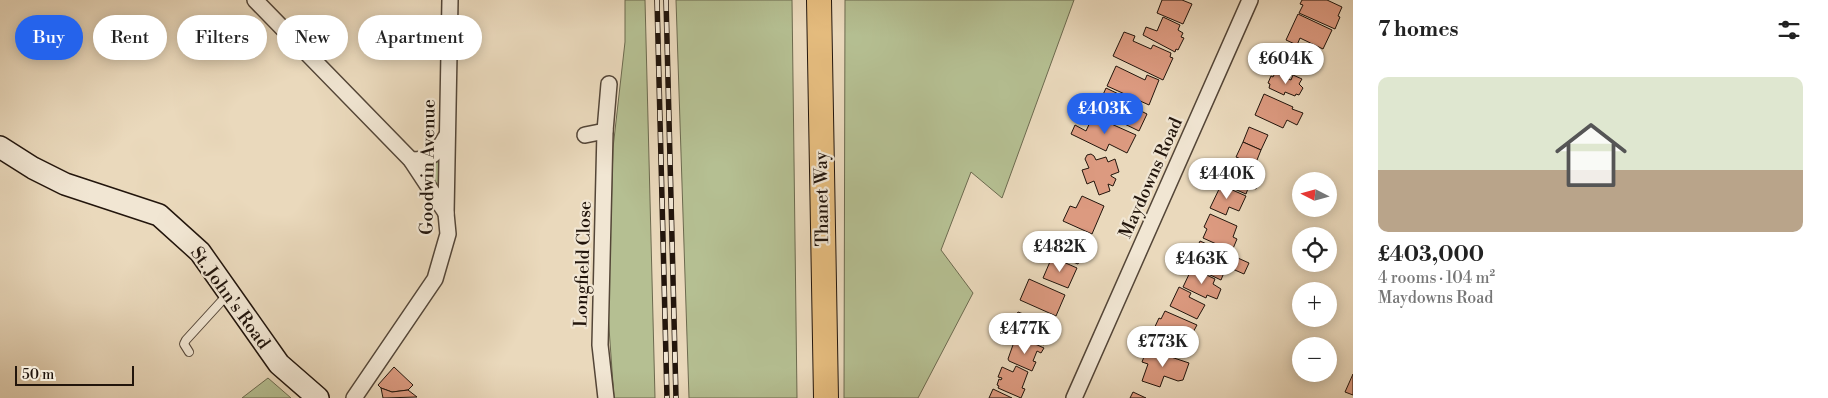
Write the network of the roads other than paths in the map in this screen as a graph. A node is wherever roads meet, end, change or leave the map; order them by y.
1 (255, 0) edge
2 (450, 0) edge
3 (819, 0) edge
4 (1250, 0) edge
5 (609, 84) dead end
6 (605, 131) junction
7 (448, 134) junction
8 (584, 135) dead end
9 (0, 147) edge
10 (411, 160) junction
11 (446, 213) junction
12 (229, 292) junction
13 (189, 352) dead end
14 (318, 398) edge
15 (354, 398) edge
16 (606, 398) edge
17 (826, 398) edge
18 (1074, 398) edge

1 - 10 street
2 - 7 street, Goodwin Avenue
3 - 17 main road, Thanet Way
4 - 18 street, Maydowns Road
5 - 6 street, Longfield Close
6 - 8 street
6 - 16 street, Longfield Close
7 - 10 street
7 - 11 street, Goodwin Avenue
9 - 12 main road, St. John's Road
10 - 11 street
11 - 15 street, Goodwin Avenue
12 - 13 lane
12 - 14 main road, St. John's Road

